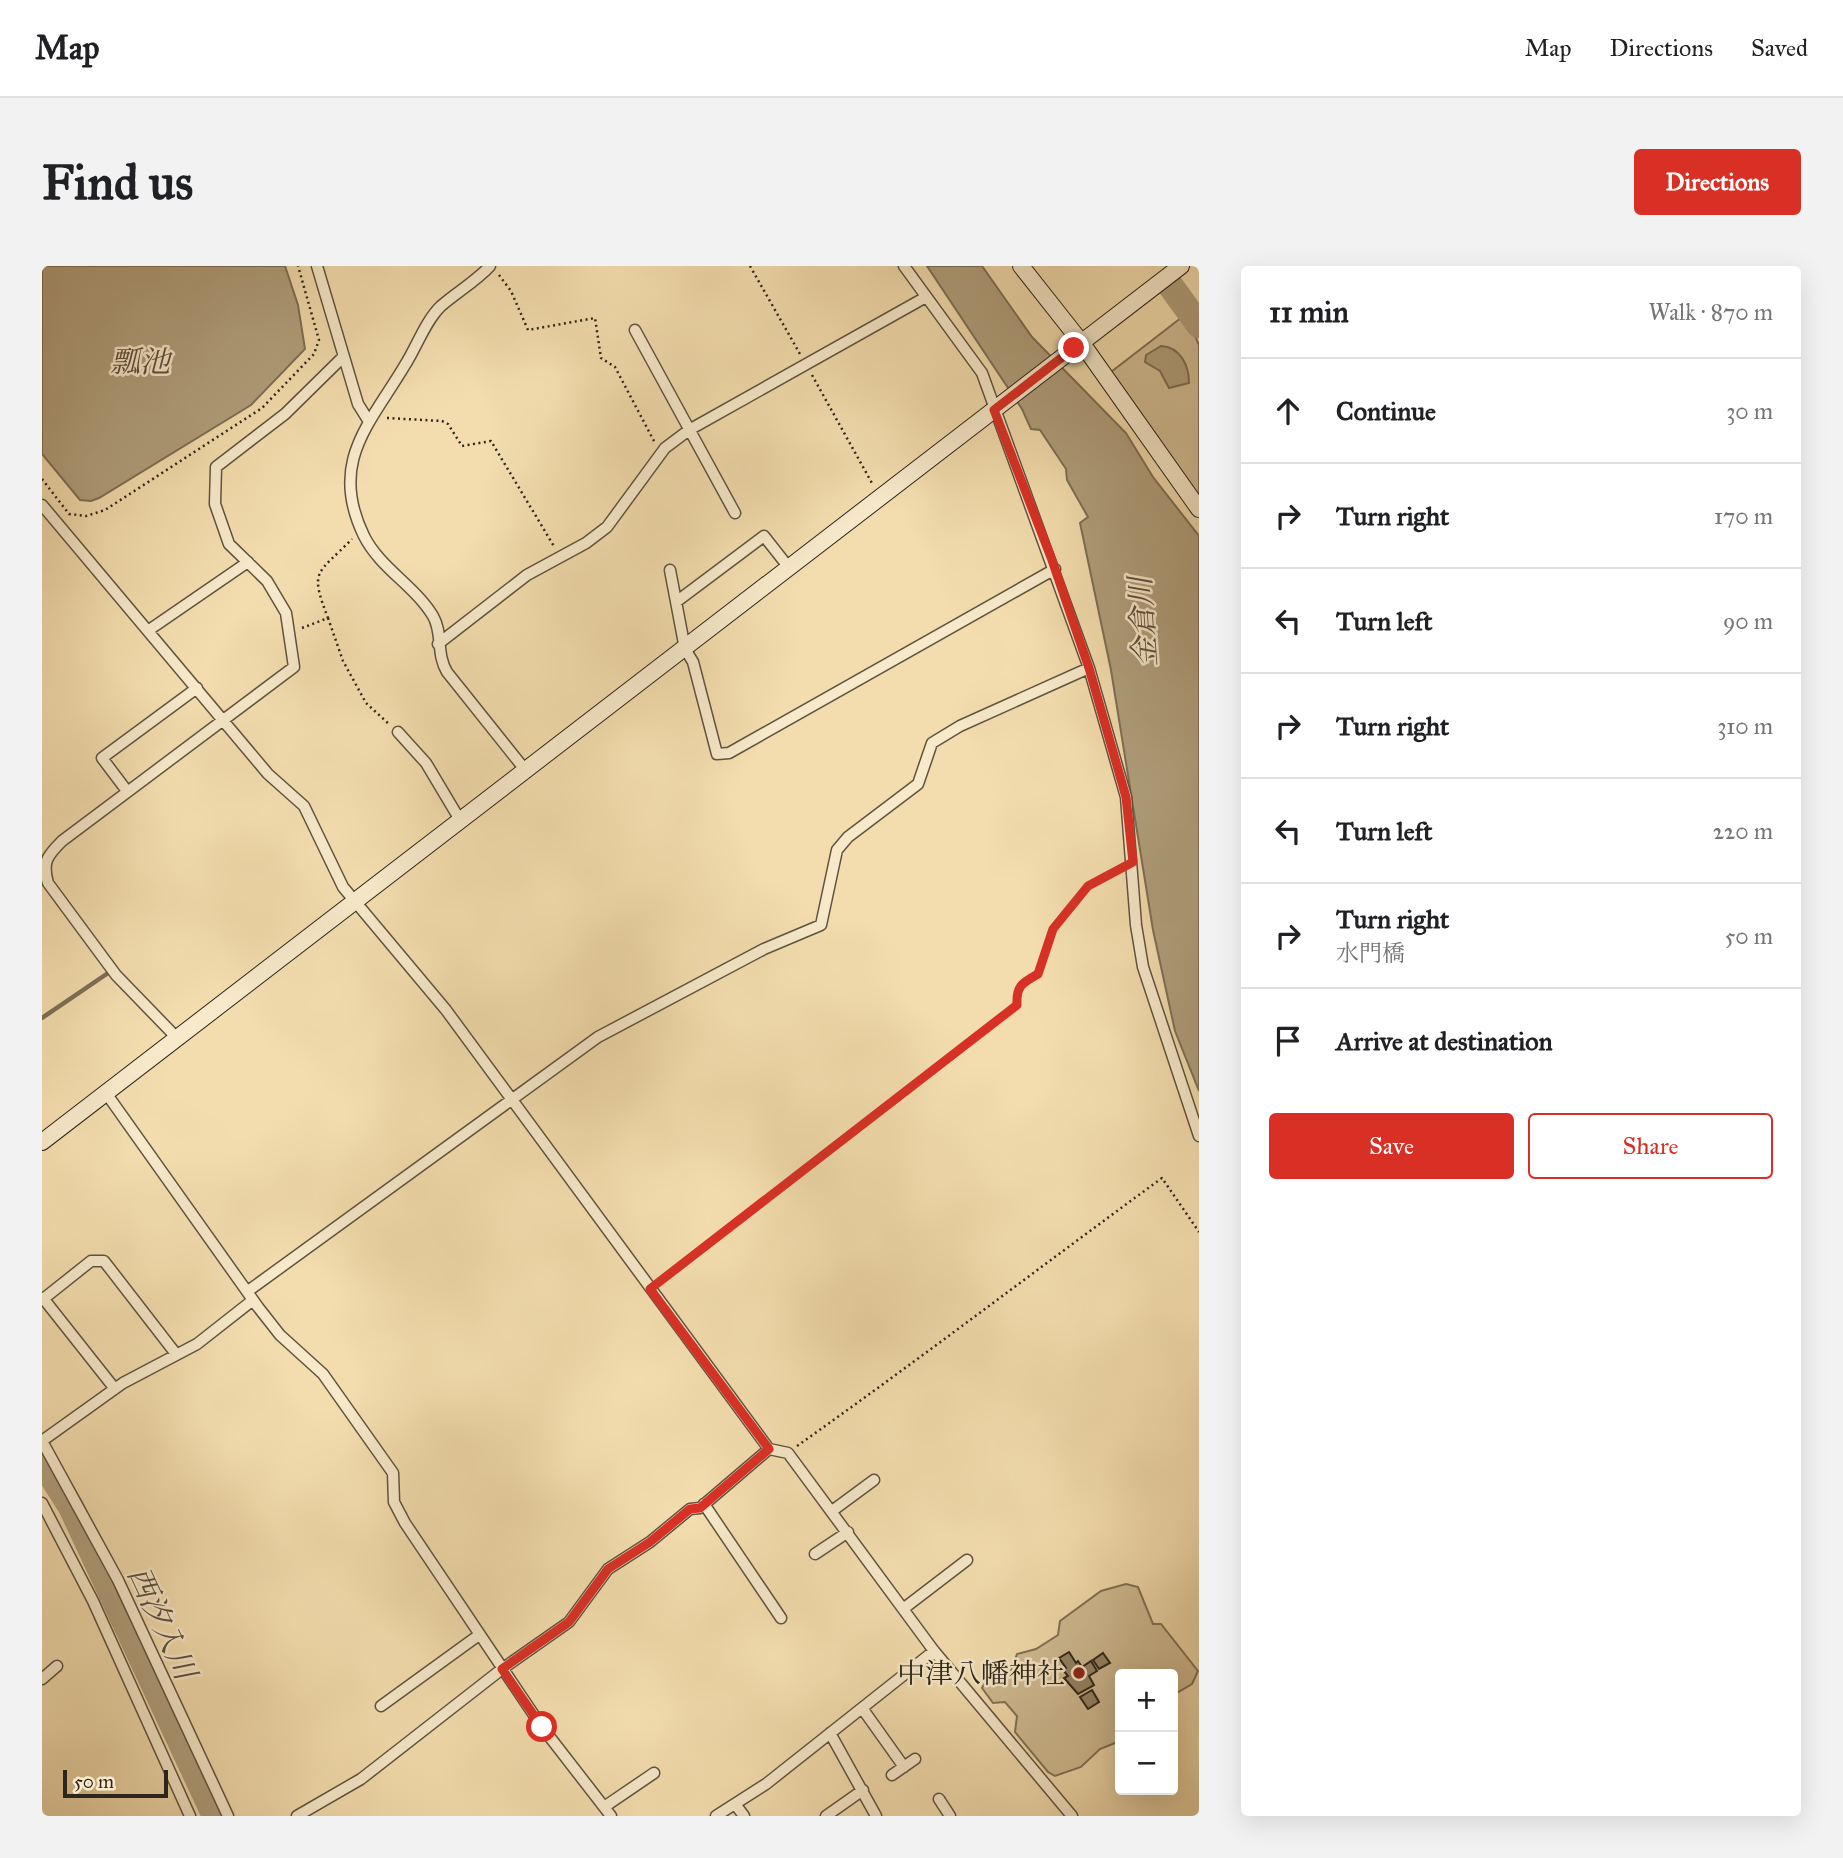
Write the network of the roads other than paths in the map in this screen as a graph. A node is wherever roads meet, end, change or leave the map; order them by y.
1 (317, 266) edge
2 (490, 266) edge
3 (904, 266) edge
4 (1021, 266) edge
5 (1181, 266) edge
6 (926, 297) junction
7 (635, 330) dead end
8 (1078, 345) junction
9 (343, 357) junction
10 (997, 408) junction
11 (370, 416) junction
12 (689, 430) junction
13 (42, 505) edge
14 (1199, 509) edge
15 (735, 513) dead end
16 (248, 562) junction
17 (790, 569) junction
18 (1055, 569) junction
19 (670, 570) dead end
20 (676, 602) junction
21 (149, 630) junction
22 (438, 644) junction
23 (685, 649) junction
24 (1089, 668) junction
25 (197, 688) junction
26 (223, 719) junction
27 (398, 732) road end
28 (526, 771) junction
29 (127, 791) junction
30 (460, 820) junction
31 (356, 902) junction
32 (177, 1038) junction
33 (106, 1093) junction
34 (511, 1099) junction
35 (1199, 1136) edge
36 (42, 1142) edge
37 (251, 1296) junction
38 (43, 1299) edge
39 (176, 1354) junction
40 (115, 1389) junction
41 (769, 1449) junction
42 (874, 1480) dead end
43 (42, 1503) edge
44 (704, 1504) junction
45 (832, 1511) junction
46 (848, 1532) junction
47 (815, 1554) dead end
48 (967, 1560) dead end
49 (903, 1609) junction
50 (781, 1618) dead end
51 (480, 1635) junction
52 (934, 1651) junction
53 (57, 1666) dead end
54 (502, 1669) junction
55 (42, 1679) edge
56 (381, 1706) dead end
57 (862, 1708) junction
58 (830, 1733) junction
59 (915, 1759) dead end
60 (904, 1767) junction
61 (654, 1773) dead end
62 (892, 1775) dead end
63 (863, 1790) junction
64 (939, 1799) dead end
65 (735, 1804) junction
66 (607, 1812) edge
67 (944, 1814) edge
68 (1068, 1815) edge
69 (190, 1816) edge
70 (228, 1816) edge
71 (297, 1816) edge
72 (716, 1816) edge
73 (744, 1816) edge
74 (826, 1816) edge
75 (877, 1816) edge

1 - 9 street
2 - 11 street
3 - 6 street
4 - 8 street
5 - 8 street
6 - 10 street
6 - 12 street
7 - 12 street
8 - 10 street
8 - 14 street
9 - 11 street
9 - 16 street
10 - 17 street
10 - 18 street
11 - 22 street
12 - 15 street
12 - 22 street
13 - 21 street
16 - 21 street
16 - 26 street
17 - 20 street
17 - 23 street
18 - 23 street
18 - 24 street
19 - 20 street
20 - 23 street
21 - 25 street
22 - 28 street
23 - 28 street
24 - 34 street
24 - 35 street
25 - 26 street
25 - 29 street
26 - 29 street
26 - 31 street
27 - 30 street
28 - 30 street
29 - 32 street
30 - 31 street
31 - 32 street
31 - 34 street
32 - 33 street
33 - 36 street
33 - 37 street
34 - 37 street
34 - 41 street
37 - 39 street
37 - 51 street
38 - 39 street
38 - 40 street
39 - 40 street
40 - 70 street
41 - 44 street
41 - 45 street
42 - 45 street
43 - 69 street
44 - 50 street
44 - 54 street
45 - 46 street
46 - 47 street
46 - 49 street
48 - 49 street
49 - 52 street
51 - 54 street
51 - 56 street
52 - 57 street
52 - 68 street
53 - 55 street
54 - 66 street
54 - 71 street
57 - 58 street
57 - 60 street
58 - 63 street
58 - 65 street
59 - 60 street
60 - 62 street
61 - 66 street
63 - 74 street
63 - 75 street
64 - 67 street
65 - 72 street
65 - 73 street

